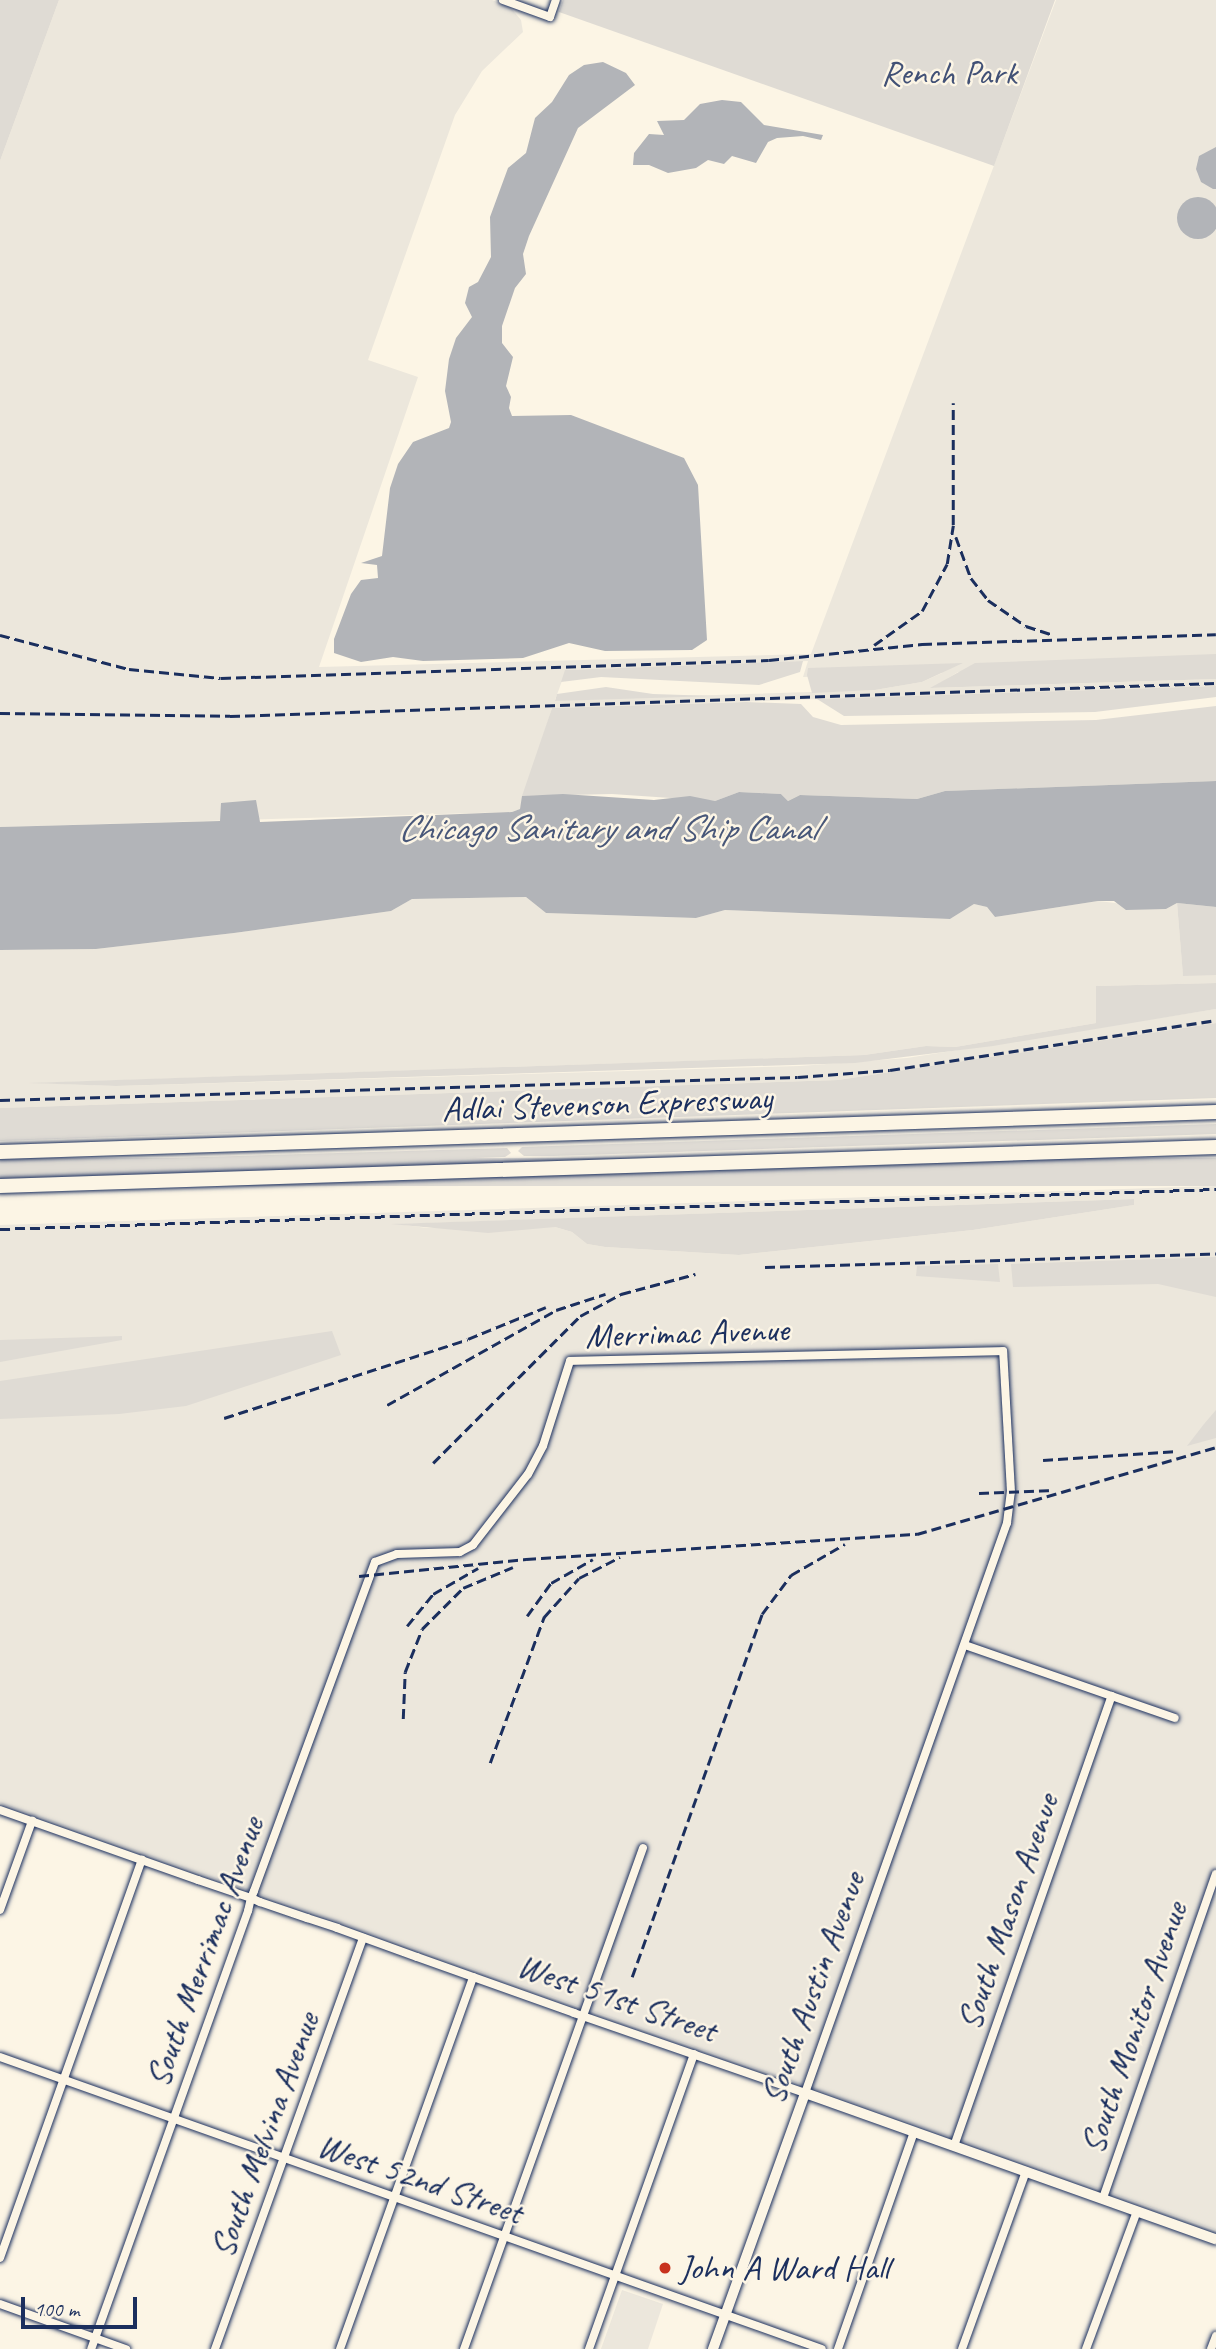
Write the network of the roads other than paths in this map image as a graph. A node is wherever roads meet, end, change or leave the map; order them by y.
1 (503, 0) edge
2 (556, 0) edge
3 (1216, 1112) edge
4 (1216, 1147) edge
5 (0, 1152) edge
6 (0, 1186) edge
7 (1003, 1351) joint
8 (369, 1573) joint
9 (965, 1645) junction
10 (1112, 1696) junction
11 (1175, 1718) dead end
12 (0, 1810) edge
13 (32, 1821) junction
14 (643, 1848) dead end
15 (142, 1860) junction
16 (1216, 1874) edge
17 (251, 1898) junction
18 (0, 1910) edge
19 (363, 1938) junction
20 (473, 1977) junction
21 (584, 2017) junction
22 (694, 2054) junction
23 (0, 2057) edge
24 (64, 2080) junction
25 (805, 2093) junction
26 (174, 2119) junction
27 (915, 2132) junction
28 (954, 2146) junction
29 (284, 2159) junction
30 (1026, 2171) junction
31 (394, 2197) junction
32 (1102, 2198) junction
33 (1136, 2211) junction
34 (505, 2236) junction
35 (1216, 2239) edge
36 (0, 2258) edge
37 (615, 2275) junction
38 (0, 2304) edge
39 (726, 2315) junction
40 (1216, 2336) edge
41 (95, 2338) junction
42 (91, 2349) edge
43 (126, 2349) edge
44 (215, 2349) edge
45 (340, 2349) edge
46 (464, 2349) edge
47 (589, 2349) edge
48 (713, 2349) edge
49 (822, 2349) edge
50 (838, 2349) edge
51 (962, 2349) edge
52 (1086, 2349) edge
53 (1212, 2349) edge

1 - 2 street
3 - 5 highway, Adlai Stevenson Expressway
4 - 6 highway, Adlai Stevenson Expressway
7 - 8 street, Merrimac Avenue
7 - 9 street, South Austin Avenue
8 - 17 street, South Merrimac Avenue
9 - 10 street
9 - 25 street, South Austin Avenue
10 - 11 street
10 - 28 street, South Mason Avenue
12 - 13 street, West 51st Street
13 - 15 street, West 51st Street
13 - 18 street
14 - 21 street
15 - 17 street, West 51st Street
15 - 24 street
16 - 32 street, South Monitor Avenue
17 - 19 street, West 51st Street
17 - 26 street, South Merrimac Avenue
19 - 20 street, West 51st Street
19 - 29 street, South Melvina Avenue
20 - 21 street, West 51st Street
20 - 31 street
21 - 22 street, West 51st Street
21 - 34 street
22 - 25 street, West 51st Street
22 - 37 street
23 - 24 street, West 52nd Street
24 - 26 street, West 52nd Street
24 - 36 street
25 - 27 street, West 51st Street
25 - 39 street, South Austin Avenue
26 - 29 street, West 52nd Street
26 - 41 street, South Merrimac Avenue
27 - 28 street, West 51st Street
27 - 50 street
28 - 30 street, West 51st Street
29 - 31 street, West 52nd Street
29 - 44 street, South Melvina Avenue
30 - 32 street, West 51st Street
30 - 51 street
31 - 34 street, West 52nd Street
31 - 45 street
32 - 33 street, West 51st Street
33 - 35 street, West 51st Street
33 - 52 street
34 - 37 street, West 52nd Street
34 - 46 street
37 - 39 street, West 52nd Street
37 - 47 street
38 - 41 street
39 - 48 street, South Austin Avenue
39 - 49 street, West 52nd Street
40 - 53 street
41 - 42 street, South Merrimac Avenue
41 - 43 street

